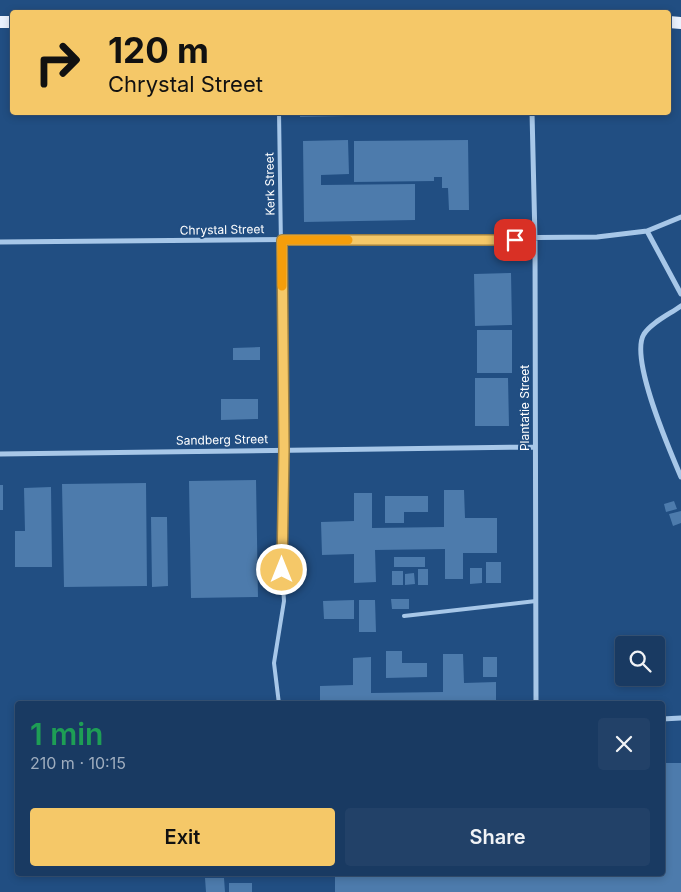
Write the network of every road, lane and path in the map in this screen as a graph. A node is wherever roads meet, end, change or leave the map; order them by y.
1 (278, 115) edge
2 (532, 115) edge
3 (681, 217) edge
4 (647, 231) junction
5 (535, 239) junction
6 (282, 240) junction
7 (0, 242) edge
8 (681, 294) edge
9 (681, 306) edge
10 (535, 447) junction
11 (284, 449) junction
12 (0, 454) edge
13 (681, 477) edge
14 (536, 601) junction
15 (404, 616) dead end
16 (279, 701) edge
17 (536, 701) edge
18 (681, 718) edge
19 (665, 719) edge

1 - 6 lane, Kerk Street
2 - 5 street, Plantatie Street
3 - 4 street, Chrystal Street
4 - 5 street, Chrystal Street
4 - 8 street
5 - 6 street, Chrystal Street
5 - 10 street, Plantatie Street
6 - 7 street, Chrystal Street
6 - 11 lane, Kerk Street
9 - 13 street
10 - 11 street, Sandberg Street
10 - 14 street, Plantatie Street
11 - 12 street, Sandberg Street
11 - 16 lane, Kerk Street
14 - 15 lane
14 - 17 street, Plantatie Street
18 - 19 street

